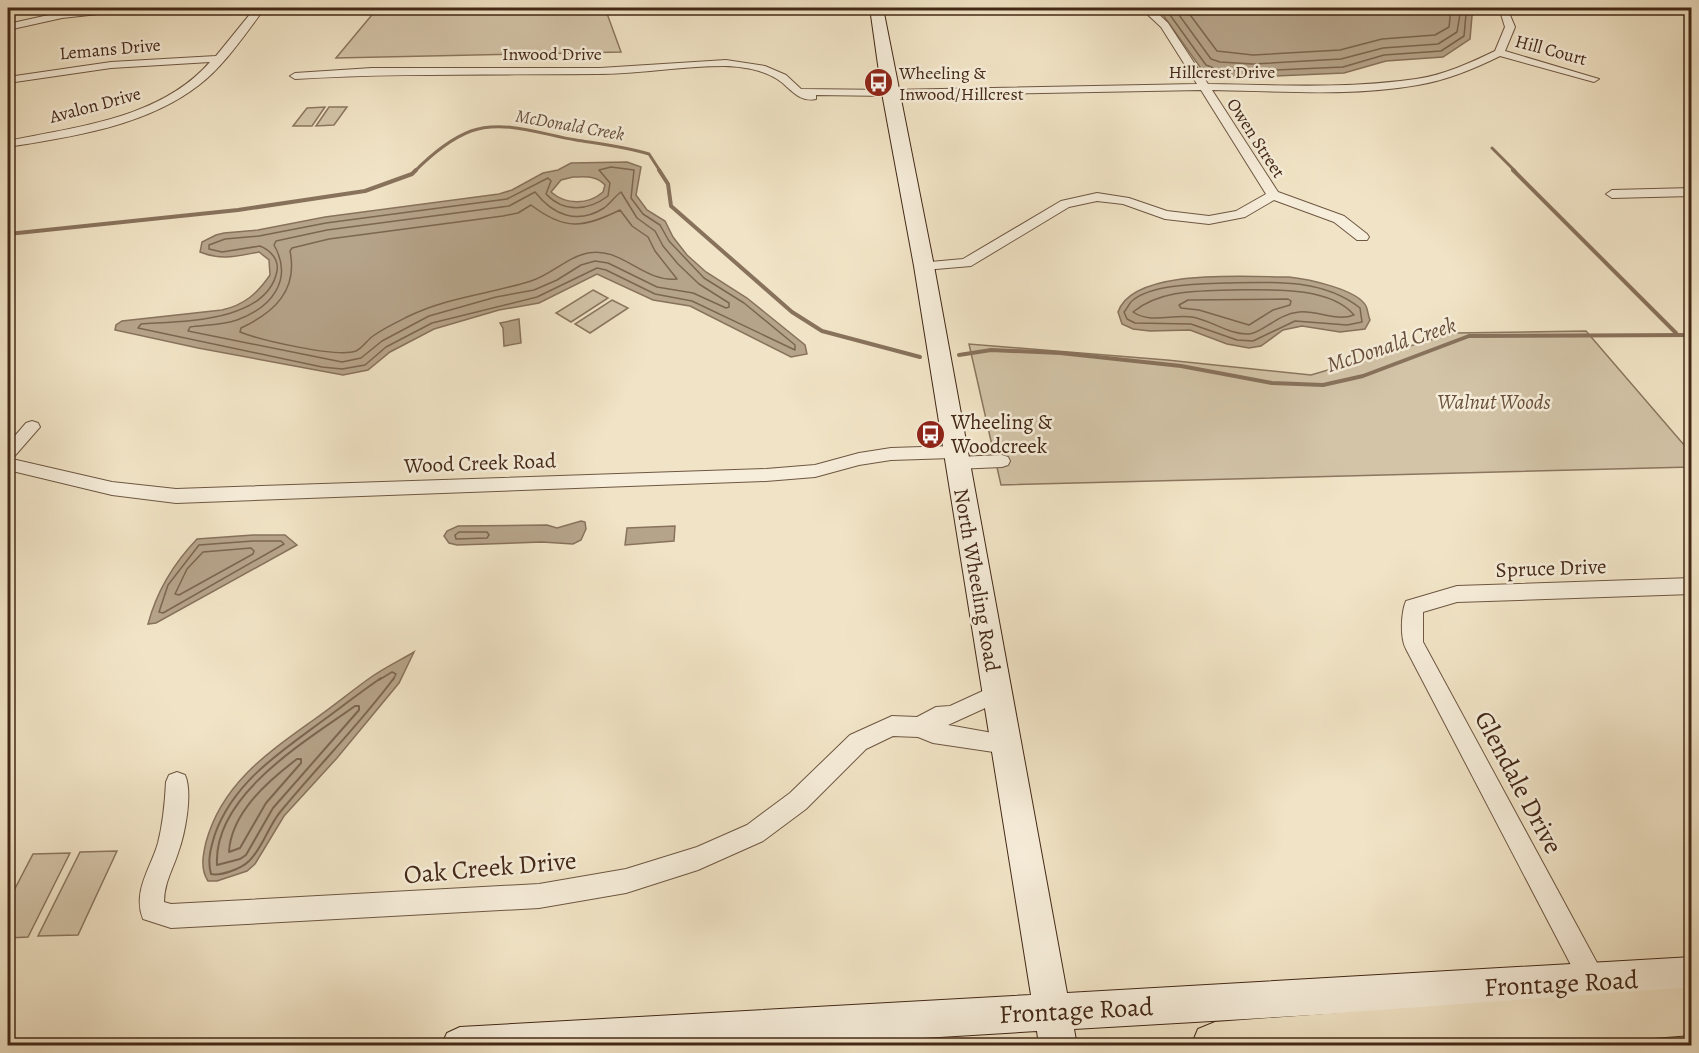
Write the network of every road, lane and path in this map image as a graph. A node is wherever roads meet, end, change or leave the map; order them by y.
1 (117, 8) edge
2 (125, 8) edge
3 (260, 8) edge
4 (876, 8) edge
5 (1130, 8) edge
6 (1503, 8) edge
7 (8, 27) edge
8 (1499, 53) junction
9 (216, 60) junction
10 (295, 76) dead end
11 (1594, 79) dead end
12 (8, 80) edge
13 (1204, 87) junction
14 (890, 93) junction
15 (8, 144) edge
16 (1692, 192) edge
17 (1612, 194) dead end
18 (1273, 195) junction
19 (1362, 237) dead end
20 (924, 266) junction
21 (32, 427) dead end
22 (8, 454) edge
23 (955, 457) junction
24 (1002, 461) dead end
25 (8, 464) edge
26 (1692, 586) edge
27 (1413, 607) joint
28 (998, 693) junction
29 (919, 727) junction
30 (1007, 744) junction
31 (177, 782) dead end
32 (1692, 975) edge
33 (1593, 981) junction
34 (1692, 1011) edge
35 (1054, 1029) edge
36 (460, 1046) edge
37 (1215, 1046) edge

1 - 2 street
1 - 7 street
3 - 9 street, Avalon Drive
4 - 14 main road, North Wheeling Road
5 - 13 street, Owen Street
6 - 8 street
8 - 11 street, Hill Court
8 - 13 street, Hillcrest Drive
9 - 12 street, Lemans Drive
9 - 15 street, Avalon Drive
10 - 14 street, Inwood Drive
13 - 14 street, Hillcrest Drive
13 - 18 street, Owen Street
14 - 20 main road, North Wheeling Road
16 - 17 street
18 - 19 street
18 - 20 street
20 - 23 main road, North Wheeling Road
21 - 22 street
23 - 24 street, Wood Creek Road
23 - 25 street, Wood Creek Road
23 - 28 main road, North Wheeling Road
26 - 27 street, Spruce Drive
27 - 33 street, Glendale Drive
28 - 29 street, Oak Creek Drive
28 - 30 main road, North Wheeling Road
29 - 30 street, Oak Creek Drive
29 - 31 street, Oak Creek Drive
30 - 35 main road, North Wheeling Road
32 - 33 main road, Frontage Road
33 - 35 main road, Frontage Road
34 - 37 highway
35 - 36 main road, Frontage Road

